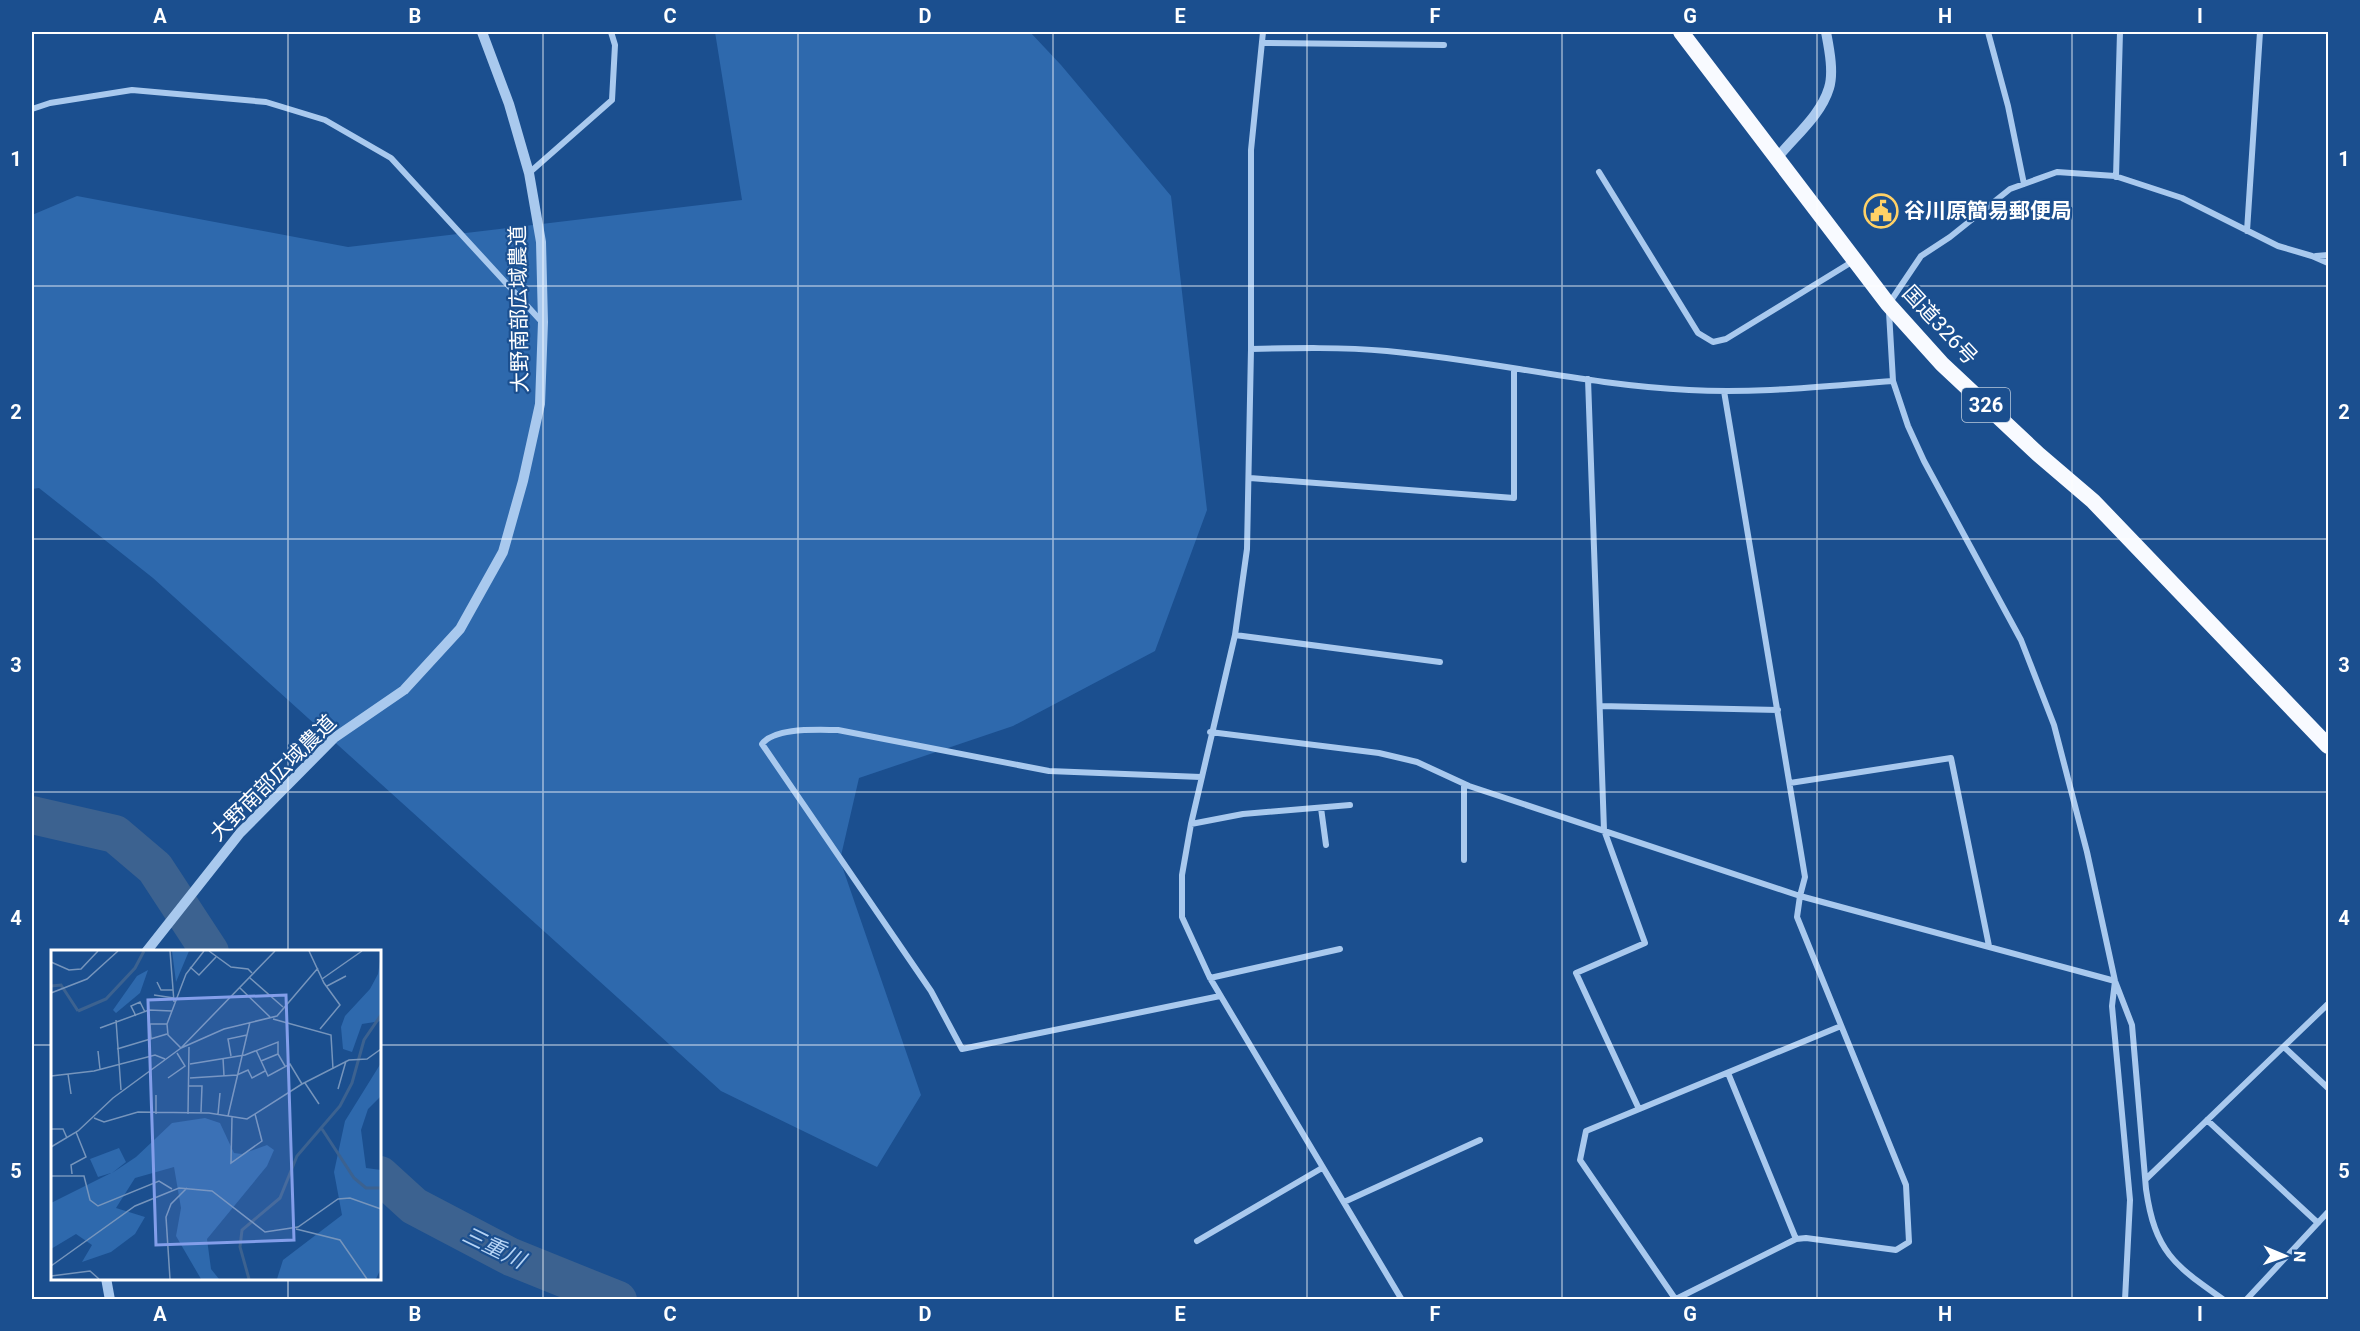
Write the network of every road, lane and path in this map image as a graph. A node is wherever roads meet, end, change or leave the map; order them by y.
1 (482, 32) edge
2 (611, 32) edge
3 (1263, 32) edge
4 (1681, 32) edge
5 (1826, 32) edge
6 (1988, 32) edge
7 (2120, 32) edge
8 (2260, 32) edge
9 (1262, 43) junction
10 (1444, 45) dead end
11 (32, 109) edge
12 (1778, 157) junction
13 (1599, 172) dead end
14 (530, 173) junction
15 (2116, 177) junction
16 (2024, 184) junction
17 (2247, 231) junction
18 (2328, 255) edge
19 (2312, 256) junction
20 (1855, 260) junction
21 (2328, 263) edge
22 (1888, 304) junction
23 (543, 322) junction
24 (1251, 349) junction
25 (1514, 369) junction
26 (1588, 379) junction
27 (1893, 381) junction
28 (1724, 391) junction
29 (1250, 478) junction
30 (1235, 635) junction
31 (1440, 662) dead end
32 (1600, 706) junction
33 (1778, 710) junction
34 (1210, 732) junction
35 (2328, 746) edge
36 (1201, 777) junction
37 (1790, 783) junction
38 (1464, 784) junction
39 (1350, 806) dead end
40 (1321, 808) junction
41 (1191, 824) junction
42 (1604, 830) junction
43 (1326, 845) dead end
44 (1464, 860) dead end
45 (1800, 896) junction
46 (1989, 946) junction
47 (1340, 949) dead end
48 (148, 950) edge
49 (1210, 978) junction
50 (2115, 981) junction
51 (1220, 996) junction
52 (2328, 1004) edge
53 (1841, 1026) junction
54 (2284, 1047) junction
55 (1728, 1073) junction
56 (2328, 1088) edge
57 (1639, 1109) junction
58 (2207, 1120) junction
59 (1480, 1140) dead end
60 (1322, 1168) junction
61 (2146, 1179) junction
62 (1344, 1202) junction
63 (2328, 1212) edge
64 (2318, 1223) junction
65 (1796, 1239) junction
66 (1197, 1241) dead end
67 (105, 1280) edge
68 (105, 1280) edge
69 (104, 1299) edge
70 (110, 1299) edge
71 (1402, 1299) edge
72 (1676, 1299) edge
73 (2125, 1299) edge
74 (2224, 1299) edge
75 (2246, 1299) edge

1 - 14 street, 大野南部広域農道
2 - 14 street
3 - 9 street
4 - 12 highway, 国道326号 / 326
5 - 12 street
6 - 16 street
7 - 15 street
8 - 17 street
9 - 10 street
9 - 24 street
11 - 23 street
12 - 20 highway, 国道326号 / 326
13 - 20 street
14 - 23 street, 大野南部広域農道
15 - 16 street
15 - 17 street
16 - 22 street
17 - 19 street
18 - 19 street
19 - 21 street
20 - 22 highway, 国道326号 / 326
22 - 27 street
22 - 35 highway, 国道326号 / 326
23 - 48 street, 大野南部広域農道
24 - 25 street
24 - 29 street
25 - 26 street
25 - 29 street
26 - 28 street
26 - 32 street
27 - 28 street
27 - 50 street
28 - 33 street
29 - 30 street
30 - 31 street
30 - 34 street
32 - 33 street
32 - 42 street
33 - 37 street
34 - 36 street
34 - 38 street
36 - 41 street
36 - 51 street
37 - 45 street
37 - 46 street
38 - 42 street
38 - 44 street
39 - 40 street
40 - 41 street
40 - 43 street
41 - 49 street
42 - 45 street
42 - 57 street
45 - 46 street
45 - 53 street
46 - 50 street
47 - 49 street
49 - 51 street
50 - 61 street
50 - 73 street
51 - 60 street
52 - 54 street
53 - 55 street
53 - 65 street
54 - 56 street
54 - 58 street
55 - 57 street
55 - 65 street
57 - 72 street
58 - 61 street
58 - 64 street
59 - 62 street
60 - 62 street
60 - 66 street
61 - 74 street
62 - 71 street
63 - 64 street
64 - 75 street
65 - 72 street
67 - 69 street
68 - 70 street

